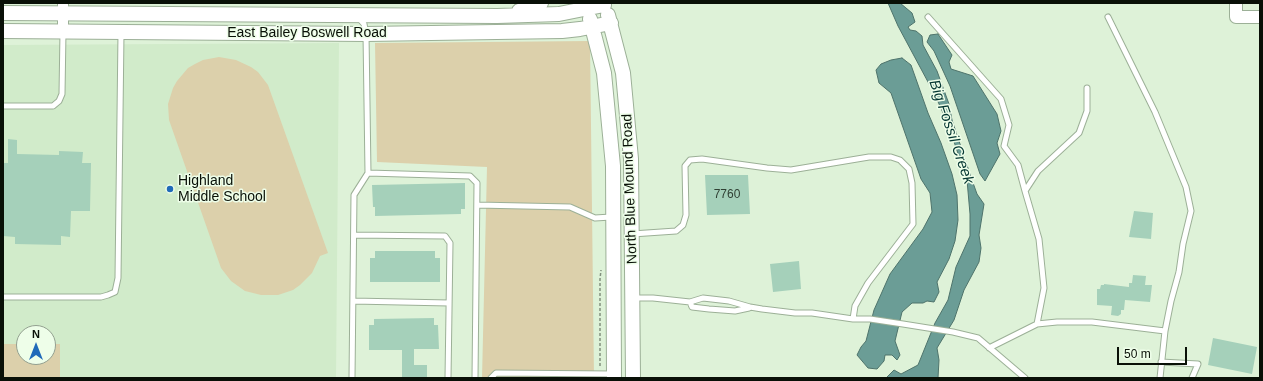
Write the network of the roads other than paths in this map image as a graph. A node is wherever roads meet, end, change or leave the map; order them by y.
1 (541, 3) edge
2 (1236, 3) edge
3 (604, 4) edge
4 (586, 6) edge
5 (63, 8) edge
6 (3, 13) edge
7 (184, 14) junction
8 (258, 14) junction
9 (356, 15) junction
10 (497, 16) junction
11 (928, 16) dead end
12 (1108, 17) dead end
13 (1260, 17) edge
14 (611, 23) junction
15 (593, 26) junction
16 (3, 31) edge
17 (63, 32) junction
18 (121, 32) junction
19 (186, 33) junction
20 (366, 34) junction
21 (1087, 88) dead end
22 (3, 106) edge
23 (368, 173) junction
24 (1025, 191) junction
25 (477, 205) junction
26 (614, 217) junction
27 (632, 234) junction
28 (354, 235) junction
29 (3, 297) edge
30 (633, 298) junction
31 (353, 301) junction
32 (690, 302) junction
33 (449, 303) junction
34 (752, 308) junction
35 (853, 319) junction
36 (1037, 324) junction
37 (1164, 331) junction
38 (989, 348) junction
39 (1161, 362) junction
40 (616, 377) edge
41 (352, 378) edge
42 (448, 378) edge
43 (475, 378) edge
44 (491, 378) edge
45 (633, 378) edge
46 (1025, 378) edge
47 (1160, 378) edge
48 (1192, 378) edge

1 - 10 main road
2 - 13 street
3 - 4 main road, East Bailey Boswell Road
3 - 14 main road, North Blue Mound Road
4 - 10 main road, East Bailey Boswell Road
4 - 15 main road, North Blue Mound Road
5 - 6 main road, East Bailey Boswell Road
5 - 7 main road, East Bailey Boswell Road
5 - 17 street
7 - 8 main road, East Bailey Boswell Road
7 - 18 main road
8 - 9 main road, East Bailey Boswell Road
8 - 19 main road
9 - 10 main road, East Bailey Boswell Road
9 - 20 lane
11 - 24 lane
12 - 37 lane
14 - 15 main road, East Bailey Boswell Road
14 - 27 main road, North Blue Mound Road
15 - 20 main road, East Bailey Boswell Road
15 - 26 main road, North Blue Mound Road
16 - 17 main road, East Bailey Boswell Road
17 - 18 main road, East Bailey Boswell Road
17 - 22 lane
18 - 19 main road, East Bailey Boswell Road
18 - 29 lane
19 - 20 main road, East Bailey Boswell Road
20 - 23 lane
21 - 24 lane
23 - 25 lane
23 - 28 lane
24 - 36 lane
25 - 26 lane
25 - 43 lane
26 - 40 main road, North Blue Mound Road
27 - 30 main road, North Blue Mound Road
27 - 35 lane
28 - 31 lane
28 - 33 lane
30 - 32 lane
30 - 45 main road, North Blue Mound Road
31 - 33 lane
31 - 41 lane
32 - 34 lane
32 - 34 lane
33 - 42 lane
34 - 35 lane
35 - 38 lane
36 - 37 lane
36 - 38 lane
37 - 39 lane
38 - 46 lane
39 - 47 lane
39 - 48 lane
40 - 44 lane

